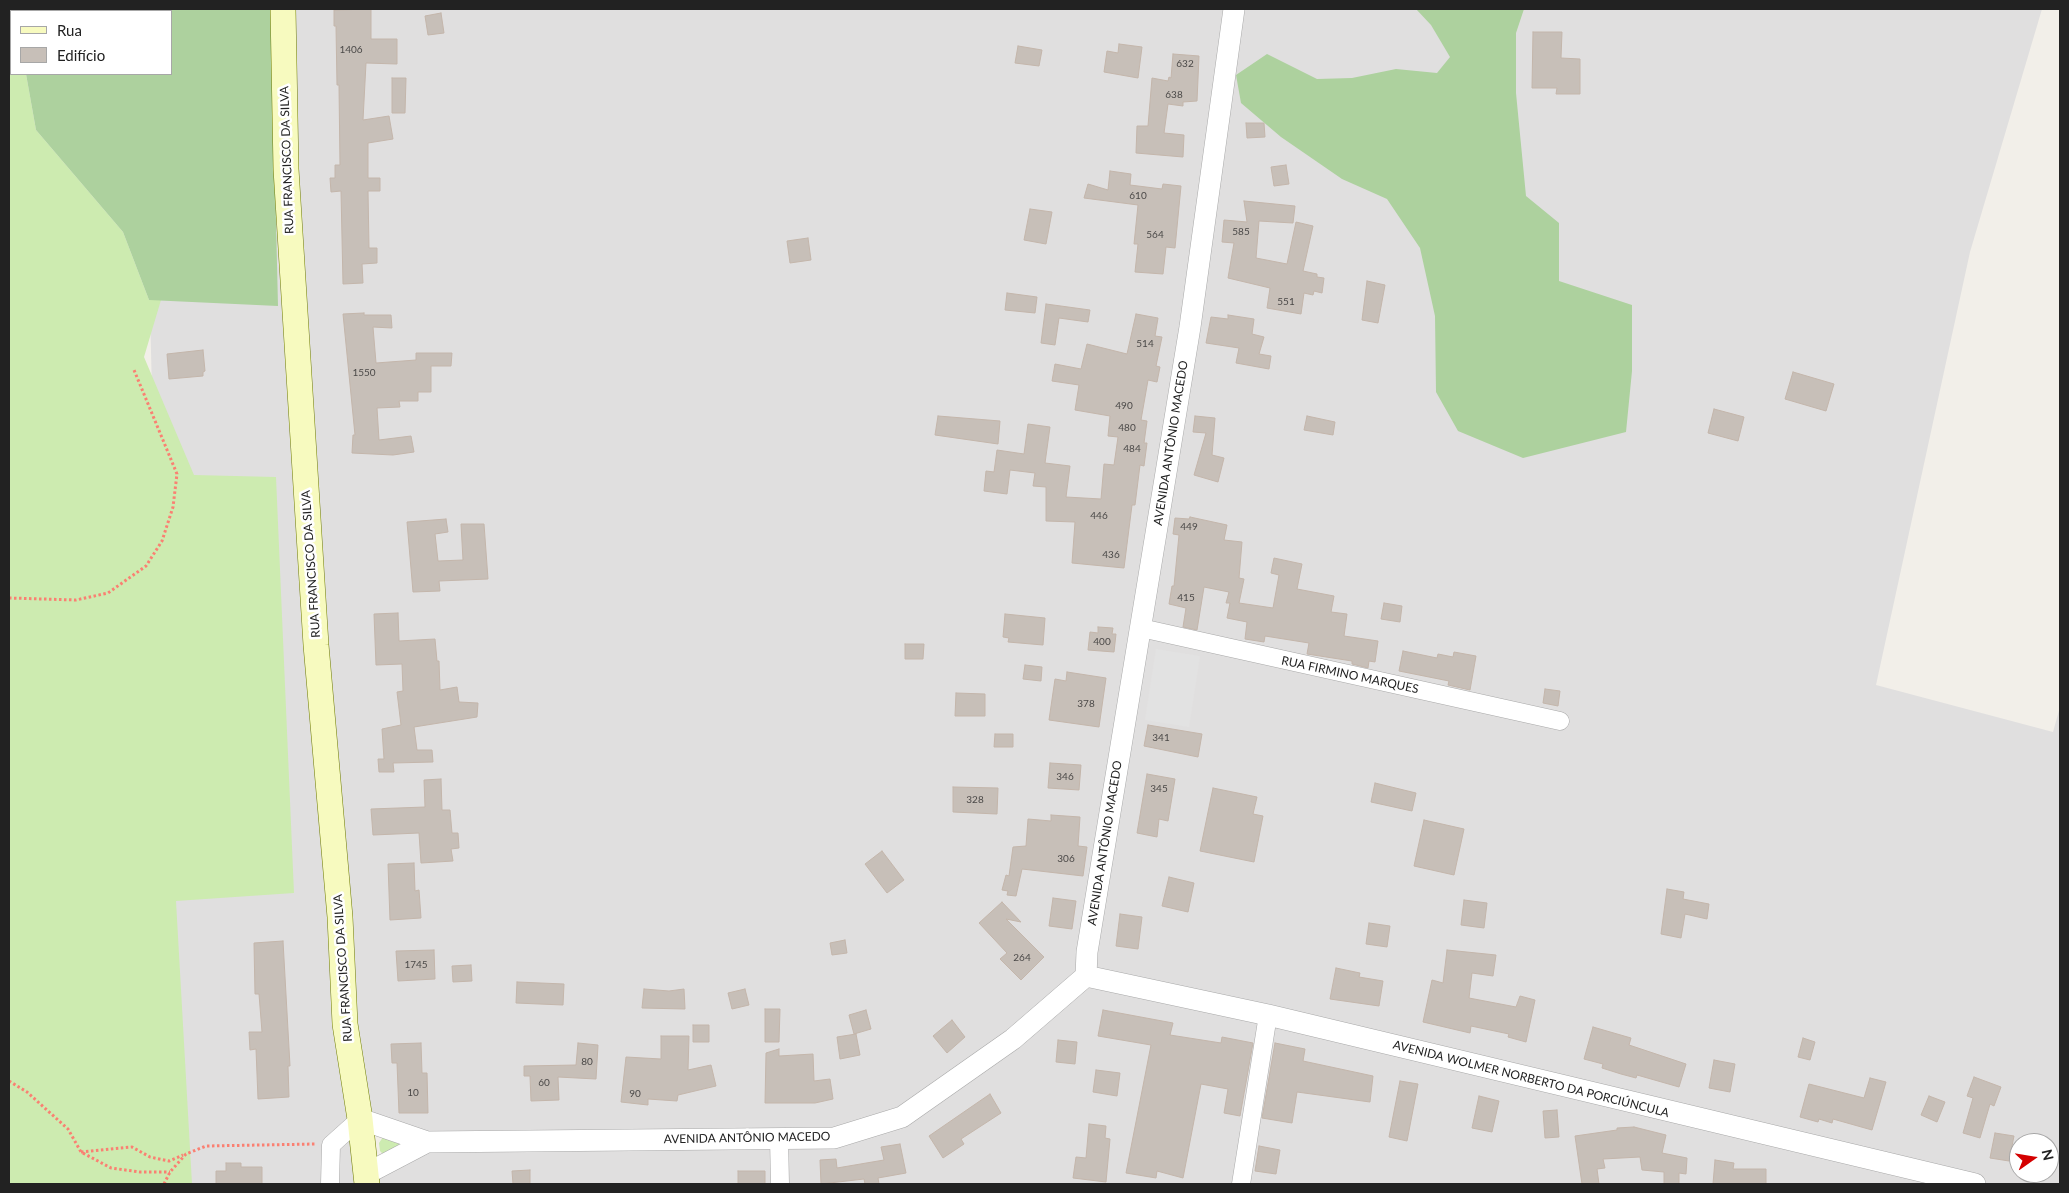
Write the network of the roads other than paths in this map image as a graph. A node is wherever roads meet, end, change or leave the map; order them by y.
1 (283, 9) edge
2 (1234, 9) edge
3 (1140, 628) junction
4 (1560, 721) dead end
5 (1086, 976) junction
6 (1268, 1015) junction
7 (360, 1118) junction
8 (779, 1138) junction
9 (427, 1142) junction
10 (367, 1179) edge
11 (330, 1184) edge
12 (780, 1184) edge
13 (1241, 1184) edge
14 (1975, 1184) edge

1 - 7 main road, RUA FRANCISCO DA SILVA
2 - 3 street, AVENIDA ANTÔNIO MACEDO
3 - 4 street, RUA FIRMINO MARQUES
3 - 5 street, AVENIDA ANTÔNIO MACEDO
5 - 6 street, AVENIDA WOLMER NORBERTO DA PORCIÚNCULA
5 - 8 street, AVENIDA ANTÔNIO MACEDO
6 - 13 street
6 - 14 street, AVENIDA WOLMER NORBERTO DA PORCIÚNCULA
7 - 9 street
7 - 10 main road, RUA FRANCISCO DA SILVA
7 - 11 street
8 - 9 street, AVENIDA ANTÔNIO MACEDO
8 - 12 street
9 - 10 street

